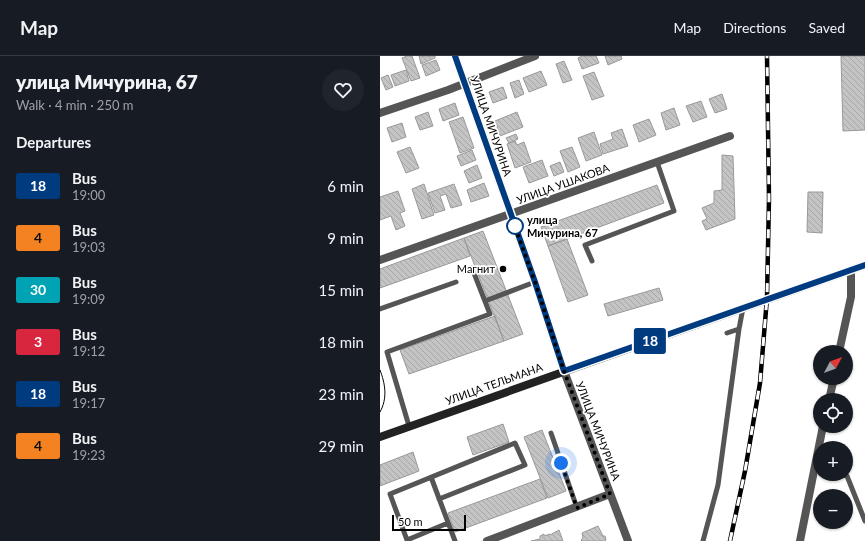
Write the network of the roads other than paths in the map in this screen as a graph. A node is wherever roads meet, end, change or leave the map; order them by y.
1 (455, 56) edge
2 (535, 56) edge
3 (464, 84) junction
4 (380, 113) edge
5 (730, 136) dead end
6 (657, 162) junction
7 (510, 214) junction
8 (380, 260) edge
9 (592, 261) dead end
10 (865, 264) edge
11 (472, 268) dead end
12 (851, 270) junction
13 (456, 282) dead end
14 (535, 282) junction
15 (485, 301) junction
16 (743, 308) junction
17 (380, 309) edge
18 (739, 329) junction
19 (727, 333) dead end
20 (841, 345) edge
21 (564, 371) junction
22 (409, 426) junction
23 (551, 433) dead end
24 (380, 437) edge
25 (431, 477) junction
26 (814, 481) edge
27 (850, 481) edge
28 (610, 494) junction
29 (439, 499) junction
30 (577, 508) junction
31 (865, 521) edge
32 (448, 523) junction
33 (455, 541) edge
34 (487, 541) edge
35 (628, 541) edge
36 (703, 541) edge
37 (800, 541) edge

1 - 3 street, УЛИЦА МИЧУРИНА
2 - 3 street
3 - 4 street
3 - 7 street, УЛИЦА МИЧУРИНА
5 - 6 street, УЛИЦА УШАКОВА
6 - 7 street, УЛИЦА УШАКОВА
6 - 9 lane
7 - 8 street, УЛИЦА УШАКОВА
7 - 14 street, УЛИЦА МИЧУРИНА
10 - 12 street, УЛИЦА ТЕЛЬМАНА
11 - 15 lane
12 - 16 street, УЛИЦА ТЕЛЬМАНА
12 - 20 street
13 - 17 lane
14 - 15 lane
14 - 21 street, УЛИЦА МИЧУРИНА
15 - 22 lane
16 - 18 lane
16 - 21 street, УЛИЦА ТЕЛЬМАНА
18 - 19 lane
18 - 36 lane
21 - 22 street, УЛИЦА ТЕЛЬМАНА
21 - 28 street, УЛИЦА МИЧУРИНА
22 - 24 street, УЛИЦА ТЕЛЬМАНА
23 - 30 lane
25 - 29 lane
25 - 29 lane
25 - 32 lane
26 - 37 street
27 - 31 lane
28 - 30 street
28 - 35 street, УЛИЦА МИЧУРИНА
29 - 32 lane
30 - 34 street
32 - 33 lane

